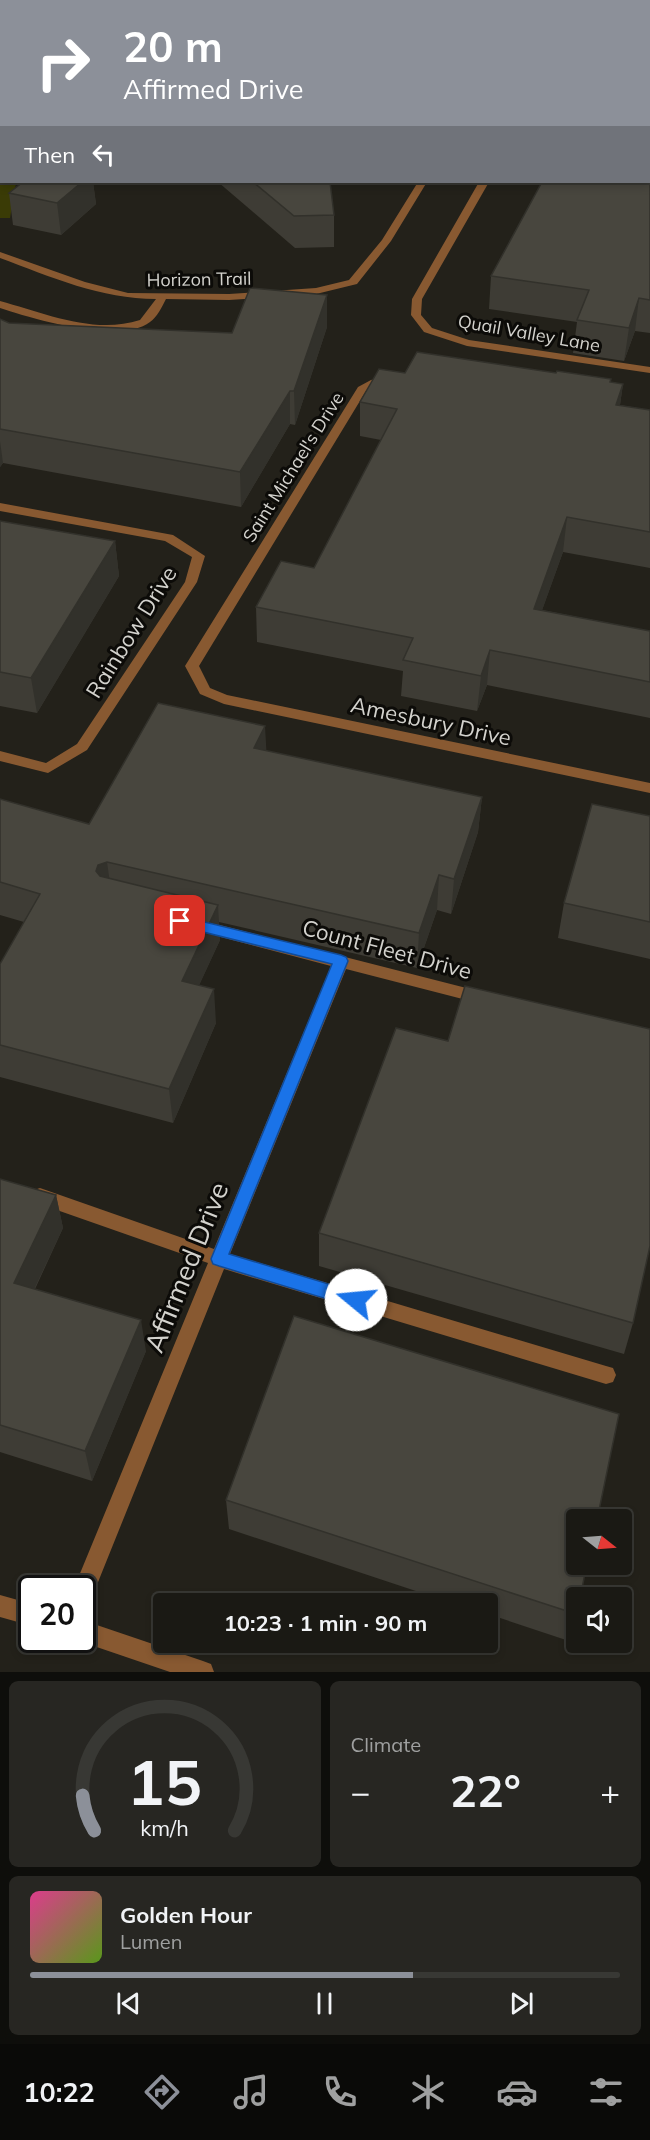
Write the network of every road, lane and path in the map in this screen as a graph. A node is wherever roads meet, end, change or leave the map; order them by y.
1 (421, 183) edge
2 (483, 183) edge
3 (0, 255) edge
4 (163, 296) junction
5 (0, 304) edge
6 (650, 370) edge
7 (400, 379) edge
8 (0, 507) edge
9 (205, 691) joint
10 (0, 756) edge
11 (650, 788) edge
12 (180, 921) edge
13 (341, 961) junction
14 (501, 1004) edge
15 (22, 1190) edge
16 (219, 1259) junction
17 (606, 1376) dead end
18 (89, 1575) edge
19 (0, 1606) edge
20 (18, 1611) edge
21 (96, 1636) edge
22 (203, 1672) edge

1 - 4 street, Horizon Trail
2 - 6 street, Quail Valley Lane
3 - 4 street, Horizon Trail
4 - 5 street
7 - 9 street, Saint Michael's Drive
8 - 10 street, Rainbow Drive
9 - 11 street, Amesbury Drive
12 - 13 street, Count Fleet Drive
13 - 14 street, Count Fleet Drive
13 - 16 street, Affirmed Drive
15 - 16 street
16 - 17 street
16 - 18 street, Affirmed Drive
19 - 20 street
21 - 22 street

